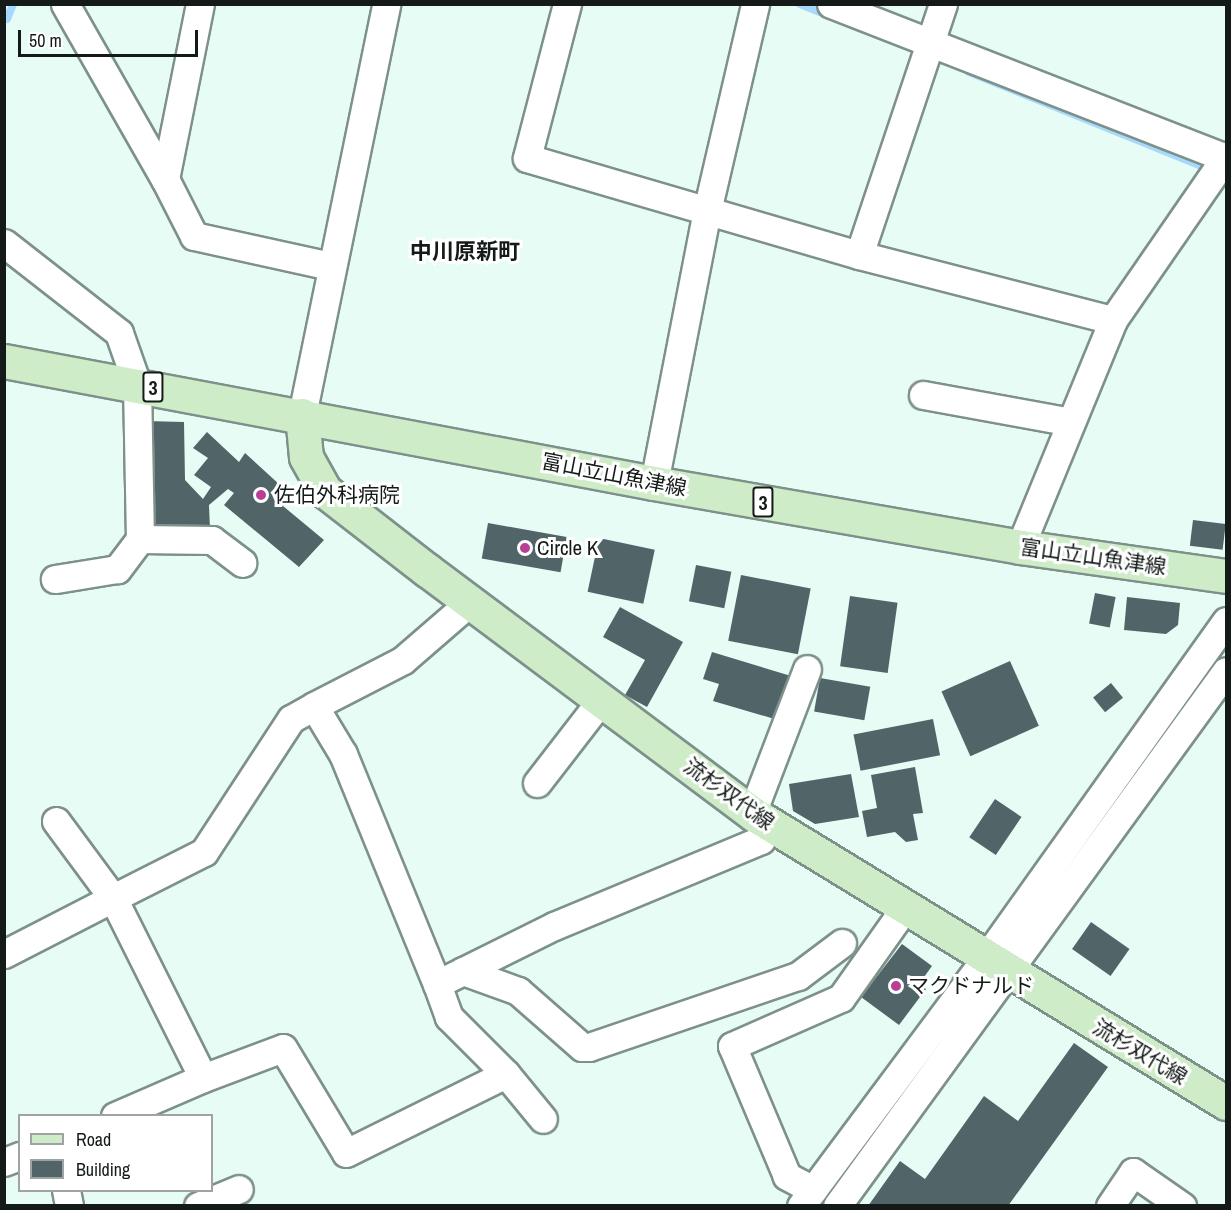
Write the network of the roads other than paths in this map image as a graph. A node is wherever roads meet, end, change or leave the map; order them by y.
1 (65, 4) edge
2 (200, 4) edge
3 (386, 4) edge
4 (567, 4) edge
5 (755, 4) edge
6 (831, 4) edge
7 (943, 4) edge
8 (928, 43) junction
9 (1226, 157) edge
10 (165, 179) junction
11 (707, 211) junction
12 (4, 243) edge
13 (860, 255) junction
14 (330, 266) junction
15 (1113, 320) junction
16 (4, 361) edge
17 (137, 384) junction
18 (923, 395) dead end
19 (302, 415) junction
20 (1071, 422) junction
21 (654, 483) junction
22 (140, 539) junction
23 (1020, 547) junction
24 (242, 563) dead end
25 (1227, 576) edge
26 (55, 579) dead end
27 (470, 602) junction
28 (1227, 621) edge
29 (807, 669) dead end
30 (1227, 671) edge
31 (602, 699) junction
32 (314, 706) junction
33 (537, 783) dead end
34 (761, 819) junction
35 (56, 821) dead end
36 (113, 898) junction
37 (904, 909) junction
38 (842, 943) dead end
39 (4, 954) edge
40 (996, 964) junction
41 (463, 971) junction
42 (437, 984) junction
43 (506, 1074) junction
44 (203, 1078) junction
45 (1227, 1103) edge
46 (120, 1114) edge
47 (543, 1119) dead end
48 (239, 1189) dead end
49 (807, 1198) edge
50 (198, 1206) edge
51 (837, 1206) edge
52 (1110, 1206) edge
53 (1182, 1206) edge

1 - 10 street
2 - 10 street
3 - 14 street
4 - 11 street
5 - 11 street
6 - 8 street
7 - 8 street
8 - 9 street
8 - 13 street
9 - 15 street
10 - 14 street
11 - 13 street
11 - 21 street
12 - 17 street
13 - 15 street
14 - 19 street
15 - 20 street
16 - 17 main road, 富山立山魚津線 / 3
17 - 19 main road, 富山立山魚津線 / 3
17 - 22 street
18 - 20 street
19 - 21 main road, 富山立山魚津線 / 3
19 - 27 main road, 流杉双代線
20 - 23 street
21 - 23 main road, 富山立山魚津線 / 3
22 - 24 street
22 - 26 street
23 - 25 main road, 富山立山魚津線 / 3
27 - 31 main road, 流杉双代線
27 - 32 street
28 - 40 street
29 - 34 street
30 - 40 street
31 - 33 street
31 - 34 main road, 流杉双代線
32 - 36 street
32 - 42 street
34 - 37 main road, 流杉双代線
34 - 41 street
35 - 36 street
36 - 39 street
36 - 44 street
37 - 40 main road, 流杉双代線
37 - 49 street
38 - 41 street
40 - 45 main road, 流杉双代線
40 - 49 street
40 - 51 street
41 - 42 street
42 - 43 street
43 - 44 street
43 - 47 street
44 - 46 street
48 - 50 street
52 - 53 street

